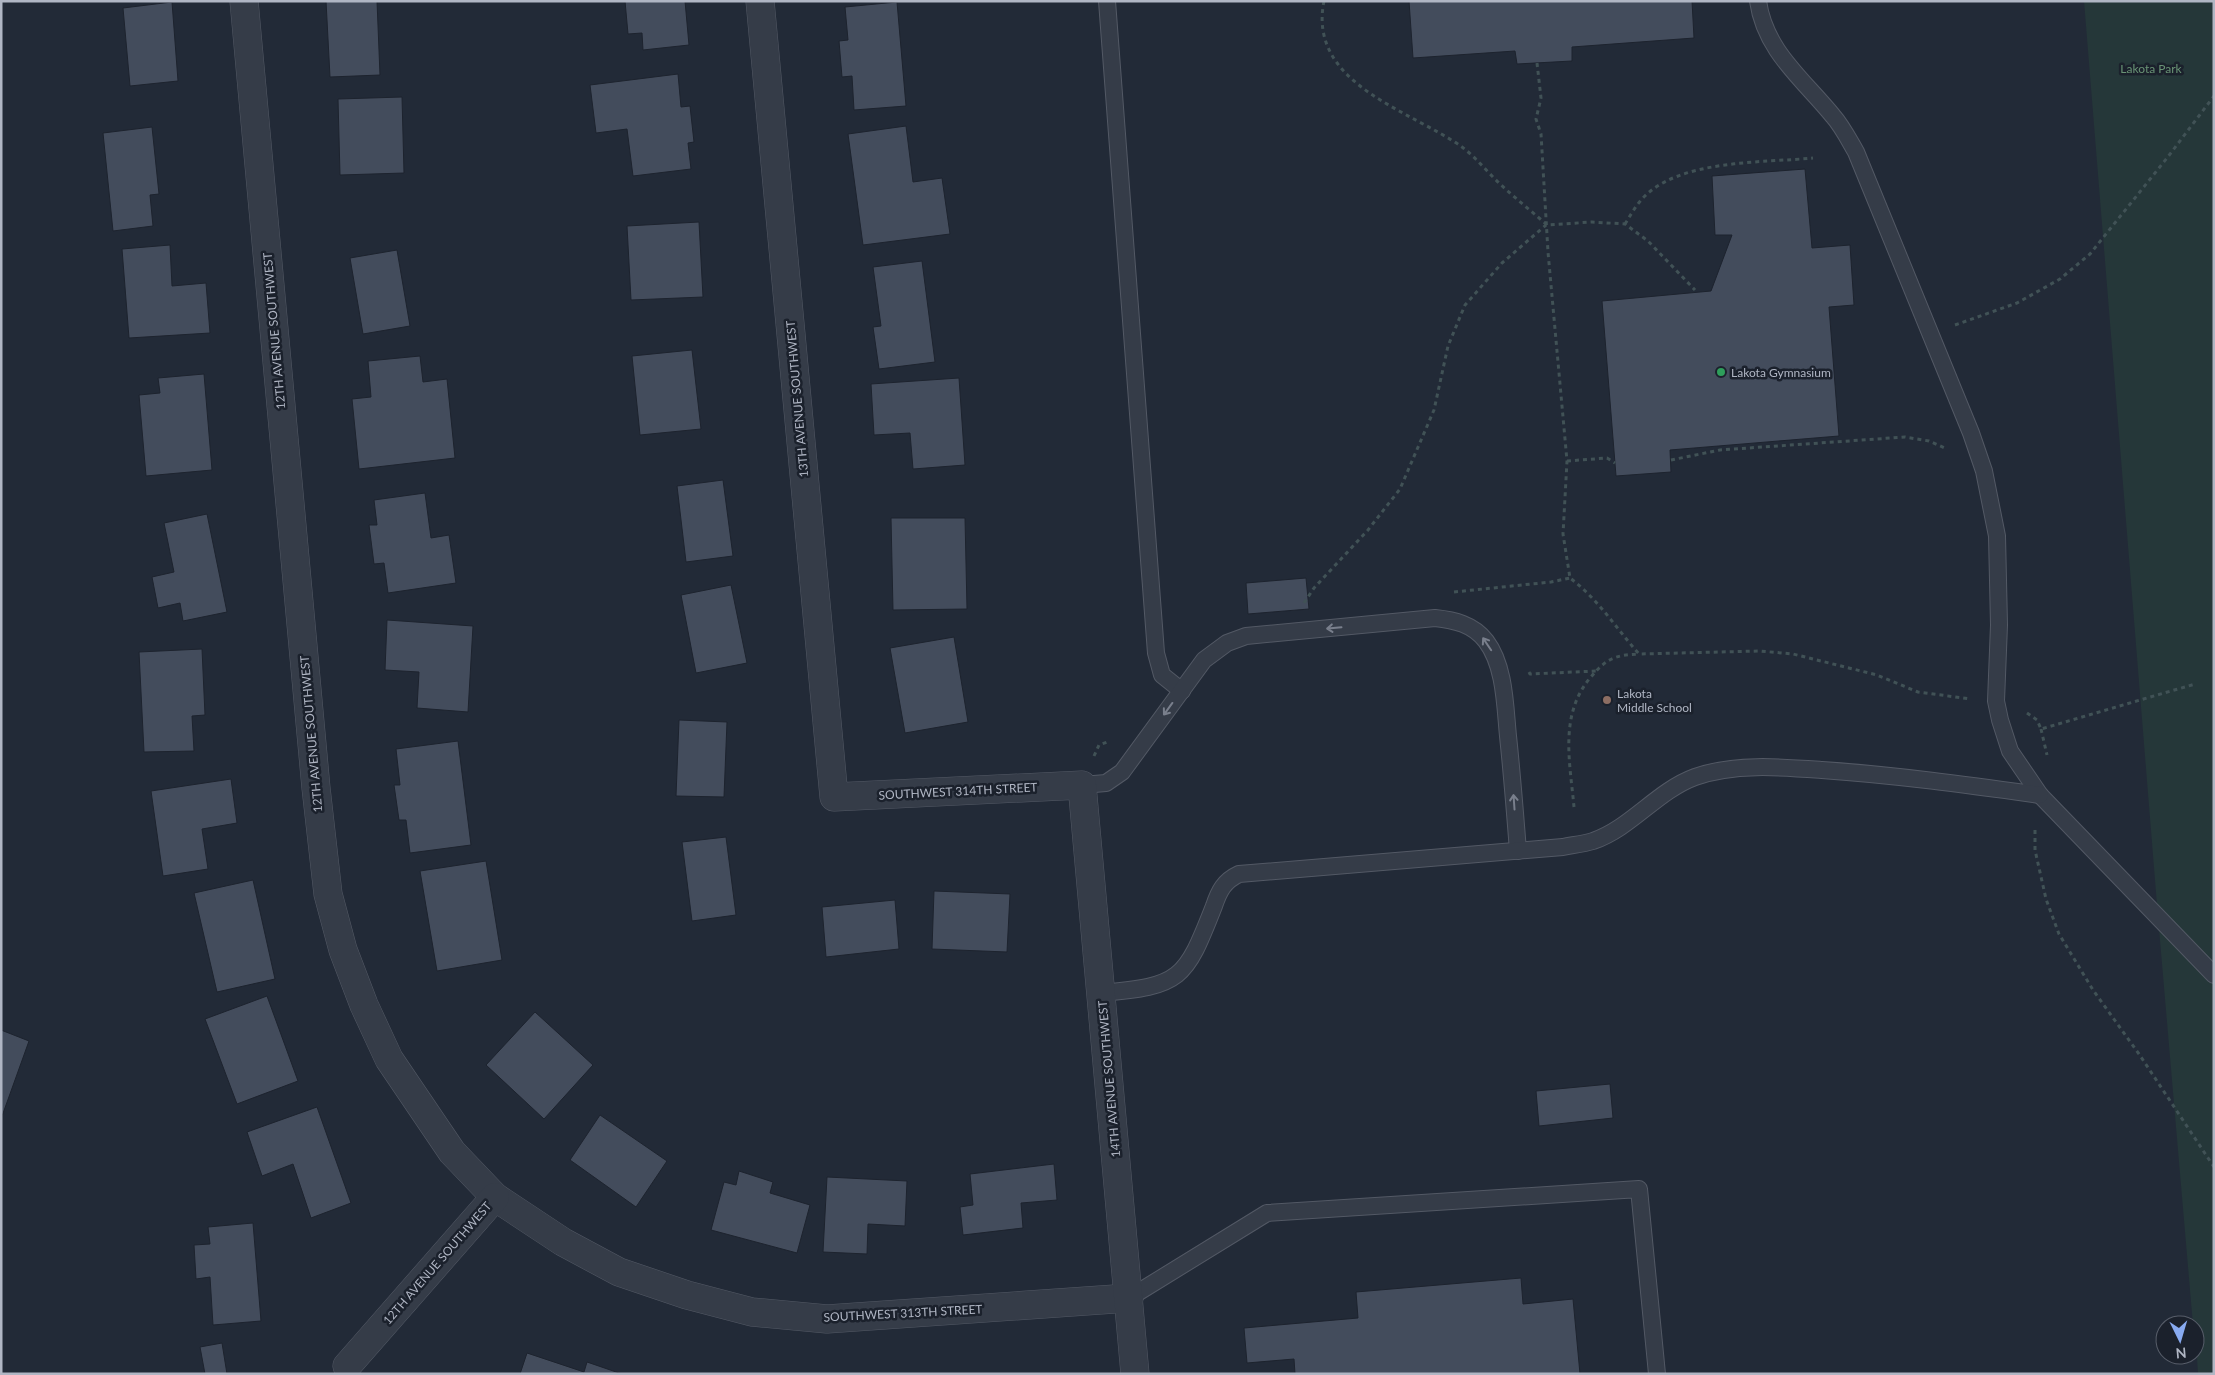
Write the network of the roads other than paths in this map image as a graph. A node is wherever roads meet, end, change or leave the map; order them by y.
1 (244, 1) edge
2 (760, 1) edge
3 (1107, 1) edge
4 (1758, 1) edge
5 (1182, 691) junction
6 (1082, 785) junction
7 (2040, 795) junction
8 (834, 797) joint
9 (1518, 851) junction
10 (2214, 975) edge
11 (1101, 994) junction
12 (495, 1197) junction
13 (1129, 1298) junction
14 (348, 1366) dead end
15 (1135, 1374) edge
16 (1657, 1374) edge

1 - 12 street, 12TH AVENUE SOUTHWEST
2 - 8 street, 13TH AVENUE SOUTHWEST
3 - 5 lane
4 - 7 lane
5 -> 6 lane
9 -> 5 lane
6 - 8 street, SOUTHWEST 314TH STREET
6 - 11 street, 14TH AVENUE SOUTHWEST
7 - 9 lane
7 - 10 lane
9 - 11 lane
11 - 13 street, 14TH AVENUE SOUTHWEST
12 - 13 street, SOUTHWEST 313TH STREET
12 - 14 street, 12TH AVENUE SOUTHWEST
13 - 15 street, 14TH AVENUE SOUTHWEST
13 - 16 lane

